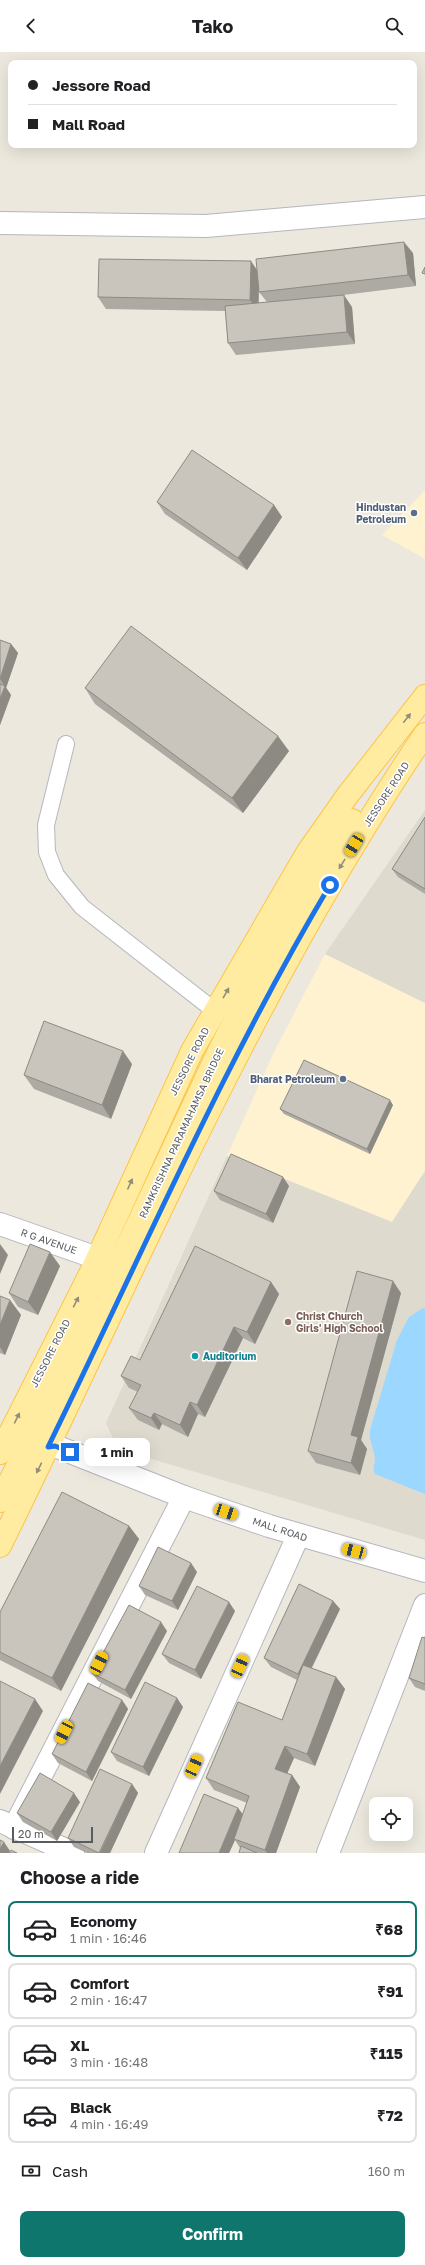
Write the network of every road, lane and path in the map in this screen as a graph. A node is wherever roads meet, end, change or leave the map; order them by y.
1 (425, 207) edge
2 (0, 223) edge
3 (425, 696) edge
4 (389, 741) junction
5 (420, 741) edge
6 (66, 744) dead end
7 (380, 776) junction
8 (215, 1011) junction
9 (0, 1224) edge
10 (97, 1258) junction
11 (48, 1447) junction
12 (0, 1453) edge
13 (184, 1497) junction
14 (0, 1501) edge
15 (298, 1536) junction
16 (0, 1546) edge
17 (425, 1570) edge
18 (425, 1606) edge
19 (7, 1824) edge
20 (72, 1853) edge
21 (156, 1853) edge
22 (328, 1853) edge

1 - 2 street
4 -> 3 main road, JESSORE ROAD
4 - 7 main road
8 -> 4 main road, JESSORE ROAD
5 - 7 main road
5 -> 11 main road, JESSORE ROAD
6 - 8 lane
7 - 14 main road, RAMKRISHNA PARAMAHAMSA BRIDGE
10 -> 8 main road, JESSORE ROAD
9 - 10 street, R G AVENUE
12 -> 10 main road, JESSORE ROAD
11 - 13 street, MALL ROAD
11 -> 16 main road, JESSORE ROAD
13 - 15 street, MALL ROAD
13 - 19 street
15 - 17 street, MALL ROAD
15 - 21 street
18 - 22 street
19 - 20 street

